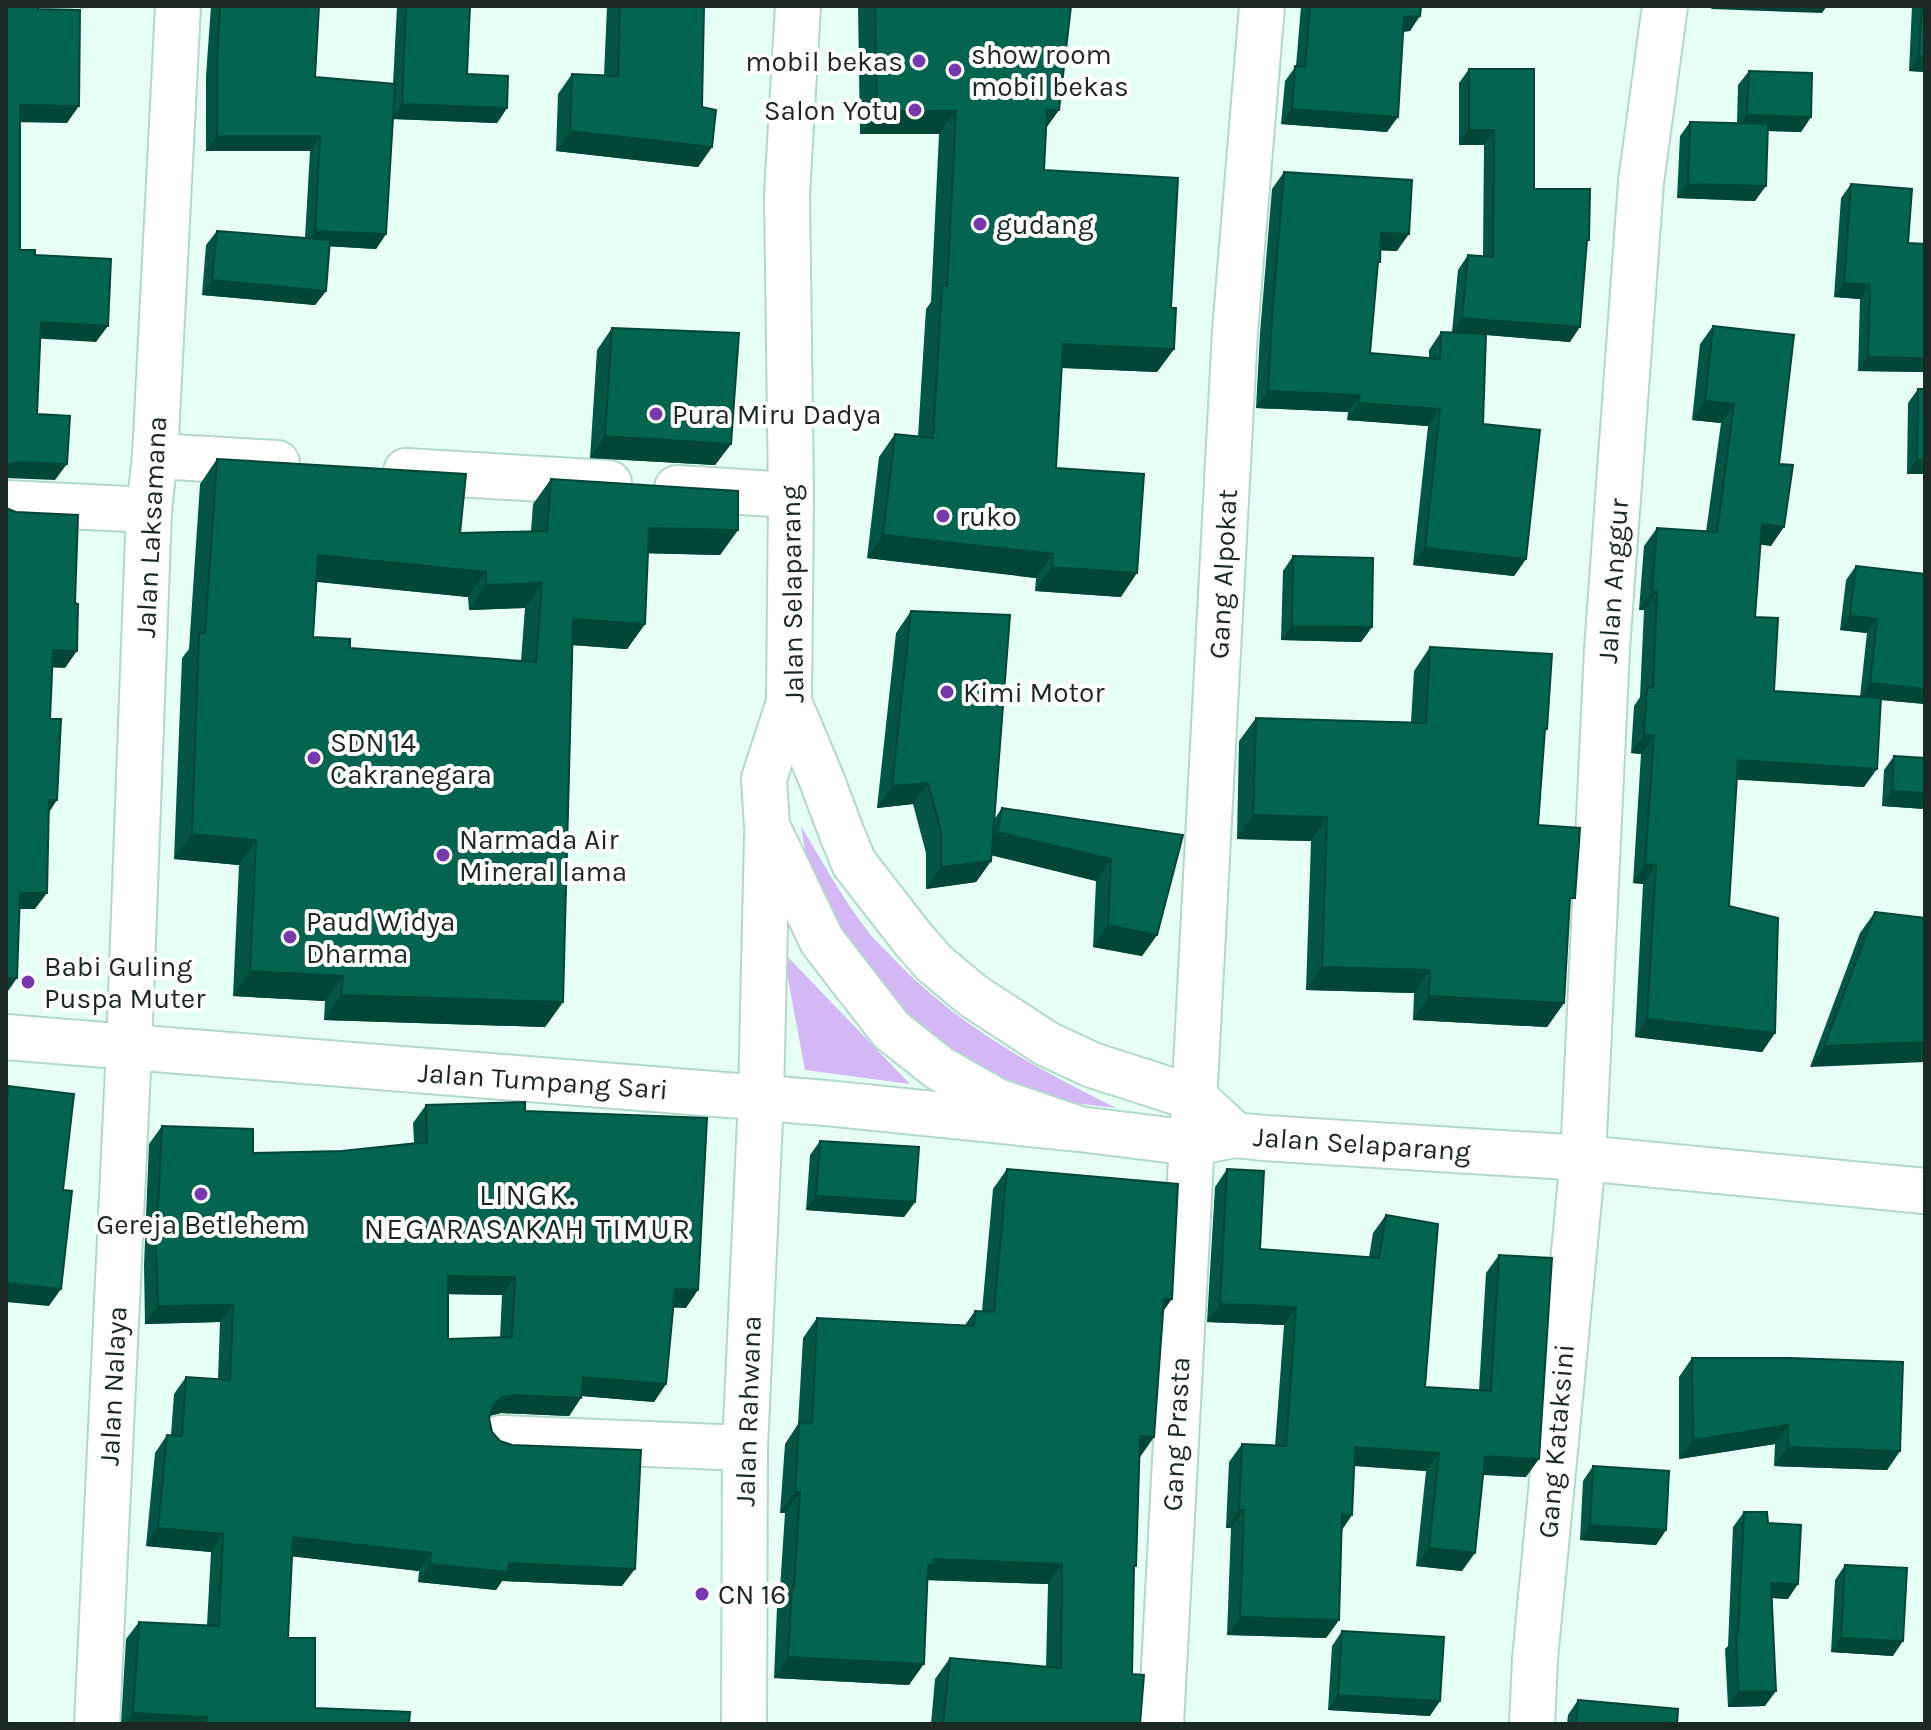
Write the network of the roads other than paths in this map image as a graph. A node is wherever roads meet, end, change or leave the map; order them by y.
1 (178, 6) edge
2 (798, 6) edge
3 (1262, 6) edge
4 (1665, 6) edge
5 (155, 456) junction
6 (314, 465) edge
7 (361, 468) edge
8 (791, 495) junction
9 (6, 503) edge
10 (149, 510) junction
11 (789, 702) junction
12 (767, 826) junction
13 (6, 1037) edge
14 (129, 1048) junction
15 (761, 1097) junction
16 (1195, 1098) junction
17 (1079, 1129) junction
18 (1235, 1135) junction
19 (1192, 1143) junction
20 (1583, 1158) junction
21 (1925, 1191) edge
22 (501, 1438) edge
23 (745, 1448) junction
24 (97, 1724) edge
25 (744, 1724) edge
26 (1161, 1724) edge
27 (1532, 1724) edge

1 - 5 street, Jalan Laksamana
2 - 8 street, Jalan Selaparang
3 - 16 street, Gang Alpokat
4 - 20 street, Jalan Anggur
5 - 6 street
5 - 10 street, Jalan Laksamana
7 - 8 street
8 - 11 street, Jalan Selaparang
9 - 10 street
10 - 14 street, Jalan Laksamana
11 - 12 street, Jalan Tumpang Sari
11 - 16 street, Jalan Selaparang
12 - 15 street, Jalan Rahwana
12 - 17 street, Jalan Tumpang Sari
13 - 14 street, Jalan Tumpang Sari
14 - 15 street, Jalan Tumpang Sari
14 - 24 street, Jalan Nalaya
15 - 17 street, Jalan Tumpang Sari
15 - 23 street, Jalan Rahwana
16 - 18 street, Jalan Selaparang
16 - 19 street, Gang Alpokat
17 - 19 street, Jalan Tumpang Sari
18 - 19 street, Jalan Tumpang Sari
18 - 20 street, Jalan Selaparang
19 - 26 street, Gang Prasta
20 - 21 street, Jalan Selaparang
20 - 27 street, Gang Kataksini
22 - 23 street
23 - 25 street, Jalan Rahwana

